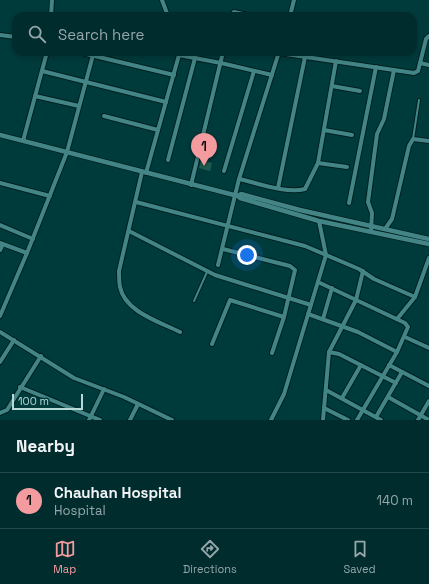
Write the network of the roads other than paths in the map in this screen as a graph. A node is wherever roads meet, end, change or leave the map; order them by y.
1 (52, 0) edge
2 (162, 0) edge
3 (294, 0) edge
4 (51, 12) edge
5 (166, 12) edge
6 (291, 12) edge
7 (0, 36) edge
8 (429, 36) edge
9 (12, 38) edge
10 (46, 56) edge
11 (93, 56) joint
12 (179, 56) edge
13 (187, 56) edge
14 (222, 56) edge
15 (278, 56) edge
16 (300, 56) edge
17 (305, 57) junction
18 (195, 58) junction
19 (336, 61) junction
20 (221, 63) junction
21 (420, 63) junction
22 (429, 65) edge
23 (376, 67) junction
24 (394, 70) junction
25 (42, 71) junction
26 (254, 71) junction
27 (174, 75) junction
28 (272, 75) junction
29 (86, 81) junction
30 (332, 86) junction
31 (360, 91) dead end
32 (35, 96) junction
33 (419, 100) dead end
34 (166, 102) junction
35 (79, 106) junction
36 (104, 116) dead end
37 (158, 130) junction
38 (324, 130) junction
39 (0, 135) edge
40 (352, 135) dead end
41 (413, 139) junction
42 (24, 141) junction
43 (429, 141) edge
44 (67, 152) junction
45 (168, 160) dead end
46 (318, 163) junction
47 (347, 167) dead end
48 (224, 171) dead end
49 (144, 172) junction
50 (238, 179) junction
51 (0, 183) edge
52 (191, 185) junction
53 (278, 188) junction
54 (236, 195) junction
55 (50, 196) junction
56 (136, 202) junction
57 (349, 203) dead end
58 (319, 221) junction
59 (0, 225) edge
60 (228, 226) junction
61 (372, 228) junction
62 (385, 229) junction
63 (129, 231) junction
64 (33, 239) junction
65 (429, 239) edge
66 (1, 243) edge
67 (429, 244) edge
68 (223, 249) junction
69 (0, 250) edge
70 (27, 253) junction
71 (326, 255) junction
72 (429, 258) edge
73 (218, 265) dead end
74 (362, 271) junction
75 (207, 272) junction
76 (318, 282) junction
77 (332, 288) junction
78 (288, 297) junction
79 (415, 297) junction
80 (356, 300) junction
81 (194, 301) dead end
82 (311, 305) junction
83 (308, 314) junction
84 (0, 316) edge
85 (284, 317) junction
86 (323, 319) junction
87 (397, 320) junction
88 (342, 326) junction
89 (0, 332) edge
90 (180, 332) dead end
91 (405, 337) junction
92 (14, 340) junction
93 (212, 344) dead end
94 (429, 348) edge
95 (329, 352) junction
96 (397, 352) junction
97 (272, 353) dead end
98 (40, 356) junction
99 (0, 362) edge
100 (361, 365) junction
101 (389, 365) junction
102 (402, 372) junction
103 (383, 376) junction
104 (396, 383) junction
105 (429, 386) edge
106 (20, 387) junction
107 (104, 389) junction
108 (326, 390) junction
109 (388, 397) junction
110 (342, 398) junction
111 (429, 401) edge
112 (138, 404) junction
113 (324, 408) junction
114 (363, 410) junction
115 (0, 413) edge
116 (421, 415) junction
117 (376, 417) junction
118 (90, 418) edge
119 (162, 418) edge
120 (272, 419) edge
121 (100, 420) edge
122 (130, 420) edge
123 (172, 420) edge
124 (277, 420) edge
125 (323, 420) edge
126 (348, 420) edge
127 (357, 420) edge
128 (381, 420) edge
129 (418, 420) edge
130 (429, 420) edge

1 - 4 street
2 - 5 street
3 - 6 street
7 - 9 street
8 - 21 street
10 - 25 street
11 - 27 street
11 - 29 street
12 - 27 street
13 - 18 street
14 - 20 street
15 - 28 street
16 - 17 street
17 - 19 street
17 - 53 street
18 - 20 street
18 - 45 street
19 - 23 street
19 - 30 street
20 - 26 street
20 - 52 street
21 - 22 street
21 - 24 street
23 - 24 street
23 - 57 street
24 - 61 street
25 - 29 street
25 - 32 street
26 - 28 street
26 - 48 street
27 - 34 street
28 - 50 street
29 - 34 street
29 - 35 street
30 - 31 street
30 - 38 street
32 - 35 street
32 - 42 street
33 - 41 lane
34 - 37 street
35 - 44 street
36 - 37 street
37 - 49 street
38 - 40 street
38 - 46 street
39 - 42 street
41 - 43 street
41 - 62 street
42 - 44 street
44 - 49 street
44 - 55 street
46 - 47 street
46 - 53 street
49 - 52 street
49 - 56 street
50 - 53 street
50 - 54 street
51 - 55 street
52 - 54 street
54 - 58 street
54 - 60 street
54 - 61 street
55 - 64 street
56 - 60 street
56 - 63 street
58 - 61 street
58 - 71 street
59 - 64 street
60 - 68 street
60 - 71 street
61 - 62 street
61 - 67 street
62 - 65 street
63 - 75 street
63 - 90 street
64 - 70 street
66 - 69 street
66 - 70 street
68 - 73 street
68 - 78 street
70 - 84 street
71 - 74 street
71 - 76 street
72 - 79 street
74 - 79 street
74 - 80 street
75 - 78 street
75 - 81 lane
76 - 77 street
76 - 82 street
77 - 80 street
77 - 86 street
78 - 82 street
78 - 85 street
79 - 87 street
80 - 87 street
80 - 88 street
82 - 83 street
83 - 86 street
83 - 120 street
85 - 93 street
85 - 97 street
86 - 88 street
87 - 91 street
88 - 95 street
88 - 96 street
89 - 92 street
91 - 94 street
91 - 96 street
92 - 98 street
92 - 99 street
95 - 100 street
95 - 108 street
96 - 101 street
98 - 106 street
98 - 107 street
100 - 103 street
100 - 110 street
101 - 102 street
101 - 103 street
102 - 104 street
102 - 105 street
103 - 104 street
103 - 114 street
104 - 109 street
106 - 115 street
106 - 118 street
107 - 112 street
107 - 118 street
108 - 110 street
108 - 113 street
109 - 116 street
109 - 117 street
110 - 114 street
111 - 116 street
112 - 119 street
112 - 122 street
113 - 125 street
113 - 126 street
114 - 117 street
114 - 127 street
116 - 129 street
116 - 130 street
117 - 128 street
118 - 121 street
119 - 123 street
120 - 124 street

